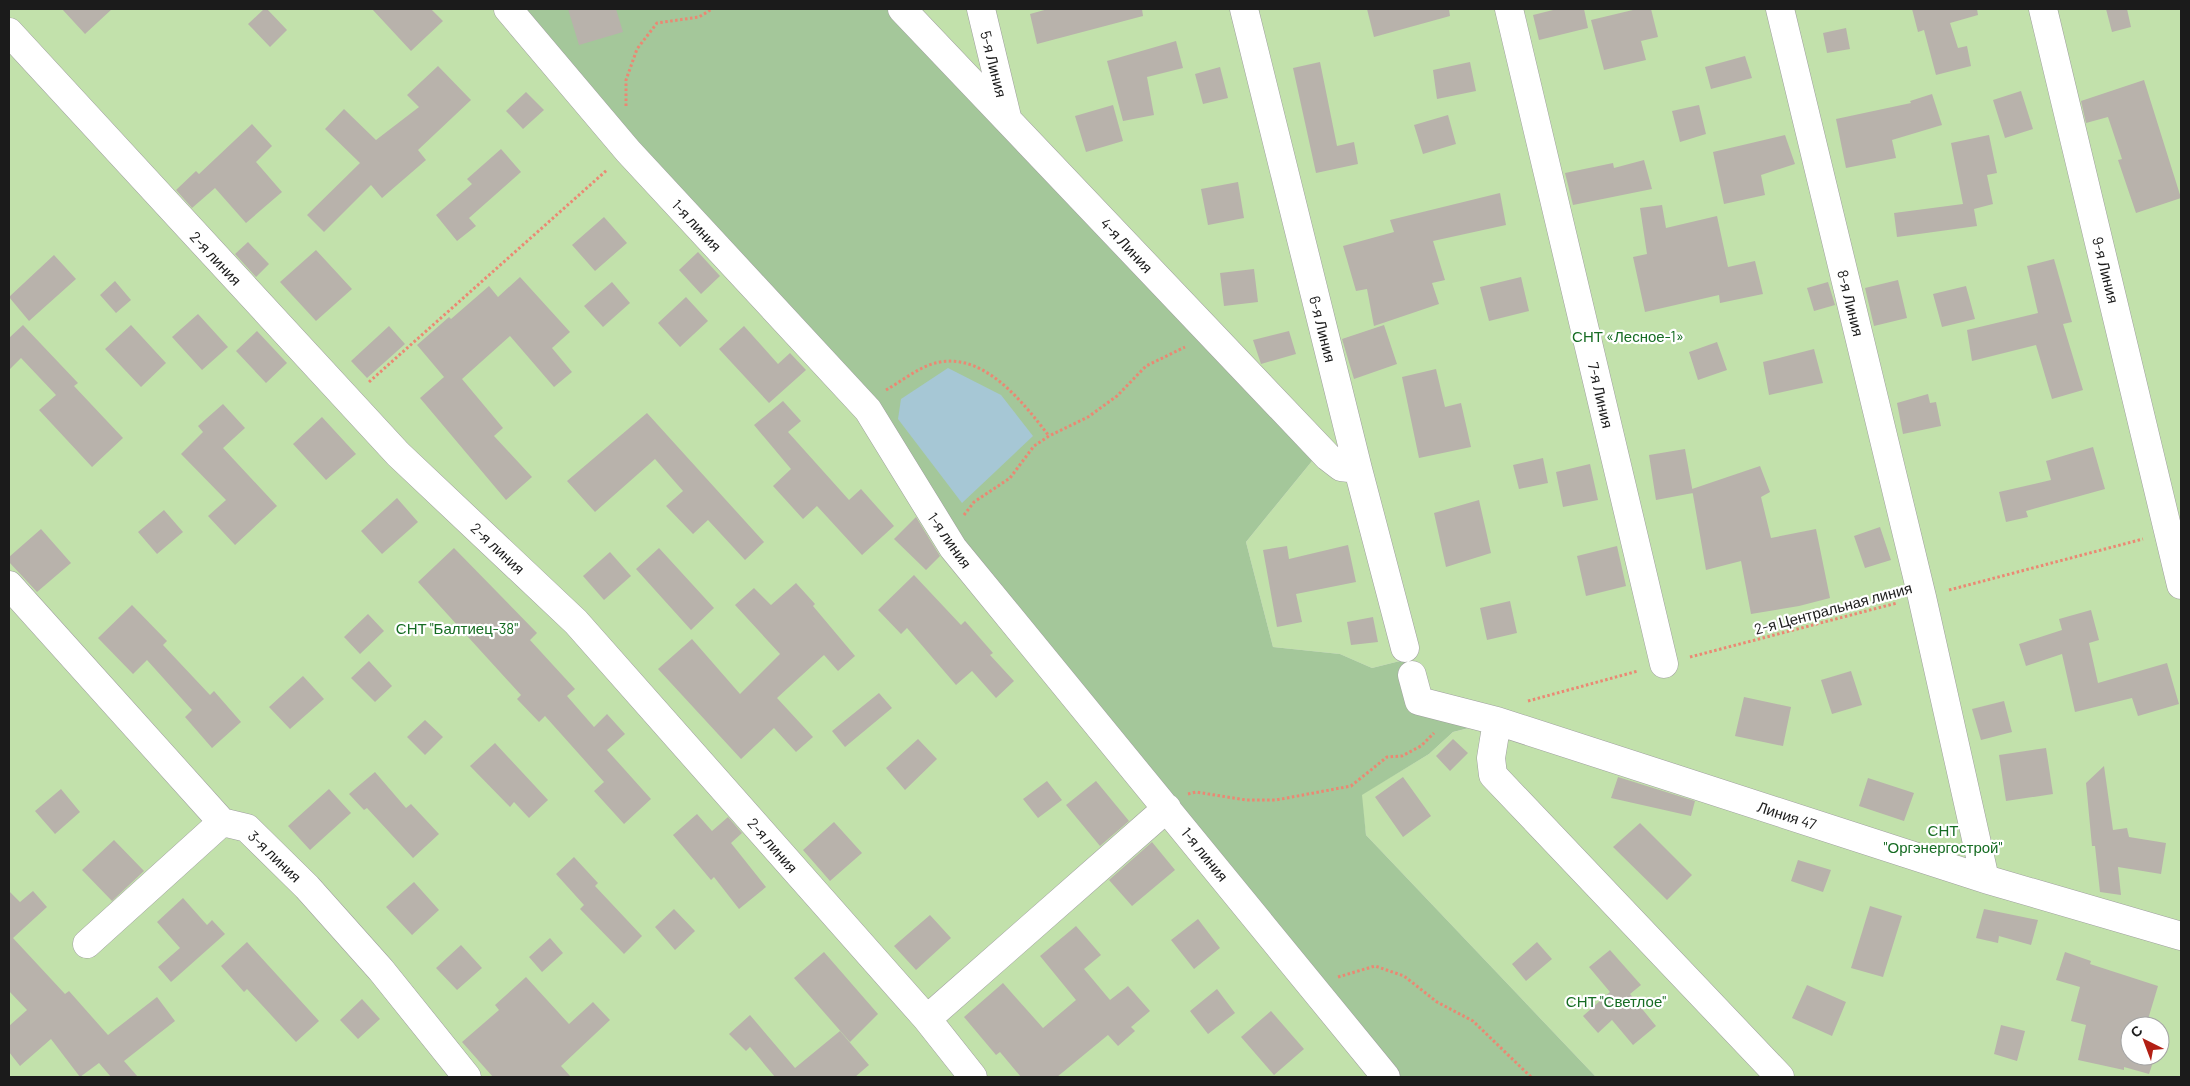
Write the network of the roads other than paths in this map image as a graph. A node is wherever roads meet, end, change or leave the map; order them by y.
1 (508, 9) edge
2 (902, 9) edge
3 (981, 9) edge
4 (1244, 9) edge
5 (1509, 9) edge
6 (1780, 9) edge
7 (2043, 9) edge
8 (9, 32) edge
9 (1008, 119) junction
10 (1358, 469) junction
11 (9, 585) edge
12 (2181, 585) edge
13 (1404, 648) dead end
14 (1664, 664) road end
15 (1412, 674) dead end
16 (1497, 721) junction
17 (1167, 808) junction
18 (222, 822) junction
19 (1985, 879) junction
20 (2181, 936) edge
21 (86, 944) dead end
22 (927, 1018) junction
23 (467, 1077) edge
24 (973, 1077) edge
25 (1386, 1077) edge
26 (1780, 1077) edge

1 - 17 street, 1-я линия
2 - 9 street, 4-я Линия
3 - 9 street, 5-я Линия
4 - 10 street, 6-я Линия
5 - 14 street, 7-я Линия
6 - 19 street, 8-я Линия
7 - 12 street, 9-я Линия
8 - 22 street, 2-я линия
9 - 10 street, 4-я Линия
10 - 13 street, 6-я Линия
11 - 18 street
15 - 16 street, Линия 47
16 - 19 street, Линия 47
16 - 26 street
17 - 22 street
17 - 25 street, 1-я линия
18 - 21 street
18 - 23 street, 3-я линия
19 - 20 street, Линия 47
22 - 24 street, 2-я линия

